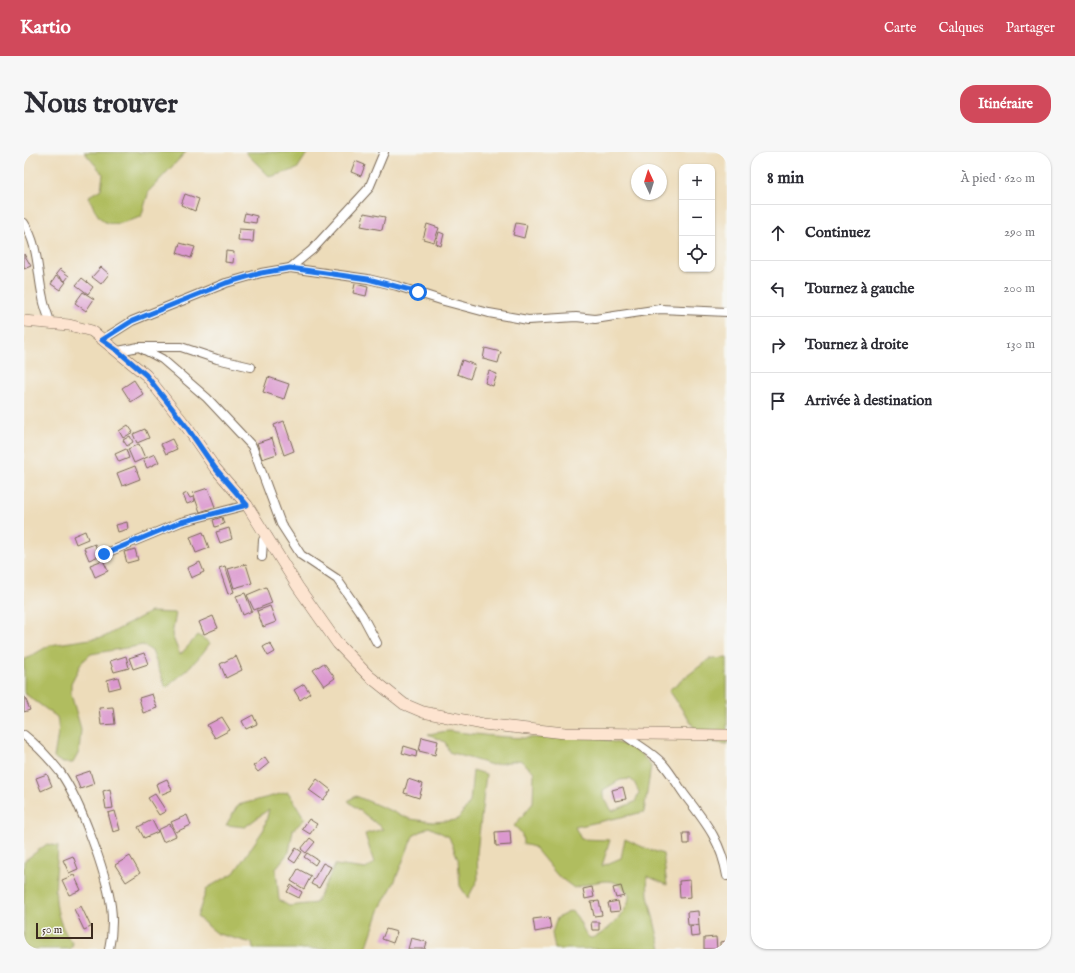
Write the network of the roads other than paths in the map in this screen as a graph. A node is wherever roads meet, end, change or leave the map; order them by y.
1 (384, 152) edge
2 (24, 223) edge
3 (290, 268) junction
4 (727, 312) edge
5 (24, 321) edge
6 (50, 322) junction
7 (102, 340) junction
8 (139, 347) junction
9 (118, 351) junction
10 (251, 367) dead end
11 (247, 505) junction
12 (268, 537) junction
13 (104, 554) dead end
14 (262, 557) dead end
15 (377, 643) dead end
16 (622, 733) junction
17 (24, 735) edge
18 (727, 735) edge
19 (727, 876) edge
20 (109, 949) edge

1 - 3 street
2 - 6 street
3 - 4 street
3 - 7 street
5 - 6 main road
6 - 7 main road
7 - 9 main road
8 - 9 street
8 - 10 street
8 - 15 street
9 - 11 main road
11 - 12 main road
11 - 13 street
12 - 14 street
12 - 16 main road
16 - 18 main road
16 - 19 street
17 - 20 street

